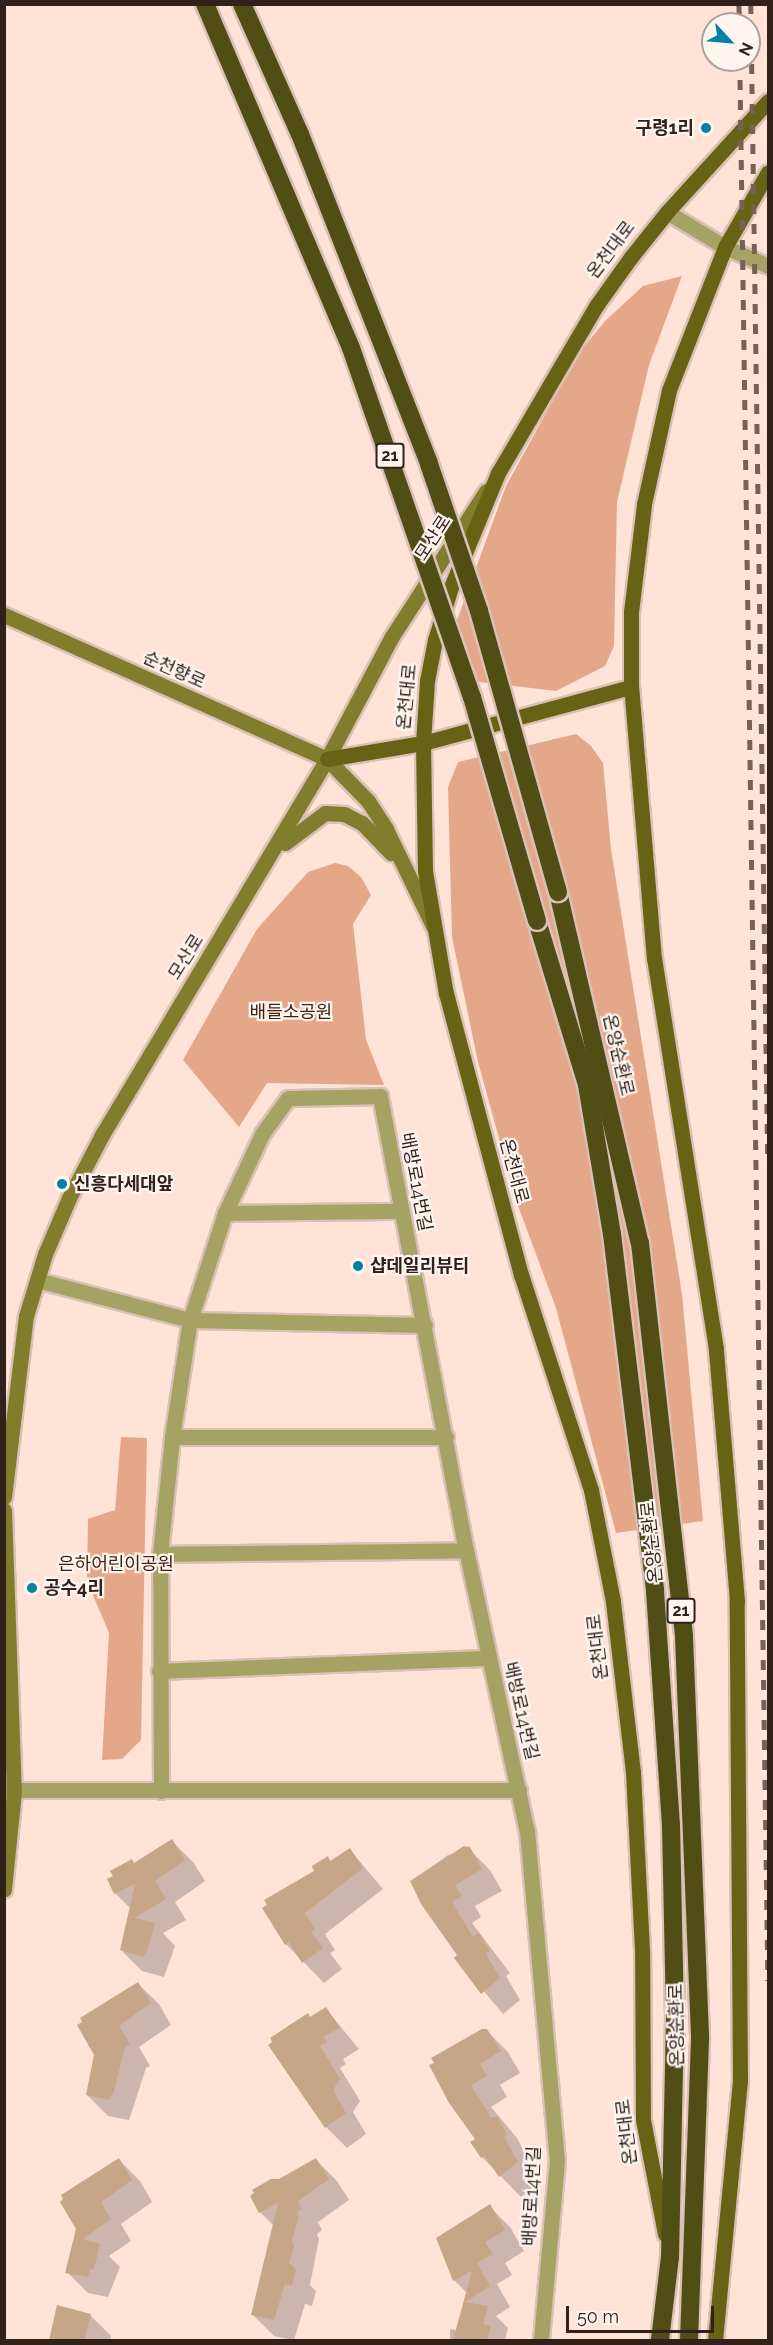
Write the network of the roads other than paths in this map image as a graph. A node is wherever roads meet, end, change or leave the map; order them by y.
1 (205, 4) edge
2 (242, 4) edge
3 (768, 101) edge
4 (768, 172) edge
5 (667, 212) junction
6 (725, 247) junction
7 (768, 266) edge
8 (498, 473) junction
9 (4, 615) edge
10 (631, 687) junction
11 (423, 743) junction
12 (327, 759) junction
13 (268, 860) junction
14 (403, 868) junction
15 (433, 926) junction
16 (401, 1210) junction
17 (225, 1213) junction
18 (37, 1280) junction
19 (190, 1320) junction
20 (425, 1325) junction
21 (172, 1437) junction
22 (446, 1437) junction
23 (4, 1497) edge
24 (4, 1510) edge
25 (466, 1550) junction
26 (160, 1554) junction
27 (489, 1658) junction
28 (159, 1671) junction
29 (519, 1790) junction
30 (9, 1791) edge
31 (161, 1791) junction
32 (4, 1889) edge
33 (670, 2257) junction
34 (541, 2340) edge
35 (660, 2340) edge
36 (688, 2340) edge
37 (716, 2340) edge

1 - 33 highway, 온양순환로 / 21, bridge
2 - 36 highway, 온양순환로 / 21, bridge
3 - 5 main road, 온천대로
4 - 6 main road
5 - 6 street
5 - 8 main road, 온천대로
6 - 7 street
6 - 10 main road
8 - 11 main road, 온천대로
8 - 12 street, 모산로
9 - 12 street, 순천향로
10 - 11 main road
10 - 37 main road
11 - 12 main road
11 - 15 main road, 온천대로
12 - 13 street, 모산로
12 - 14 street
13 - 14 street
13 - 18 street, 모산로
14 - 15 street
15 - 33 main road, 온천대로
16 - 17 street
16 - 17 street, 배방로14번길
16 - 20 street, 배방로14번길
17 - 19 street
18 - 19 street
18 - 23 street, 모산로
19 - 20 street
19 - 21 street
20 - 22 street, 배방로14번길
21 - 22 street
21 - 26 street
22 - 25 street, 배방로14번길
24 - 30 street
25 - 26 street
25 - 27 street, 배방로14번길
26 - 28 street
27 - 28 street
27 - 29 street, 배방로14번길
28 - 31 street
29 - 31 street
29 - 34 street, 배방로14번길
30 - 31 street
30 - 32 street
33 - 35 highway, 온천대로 / 21

